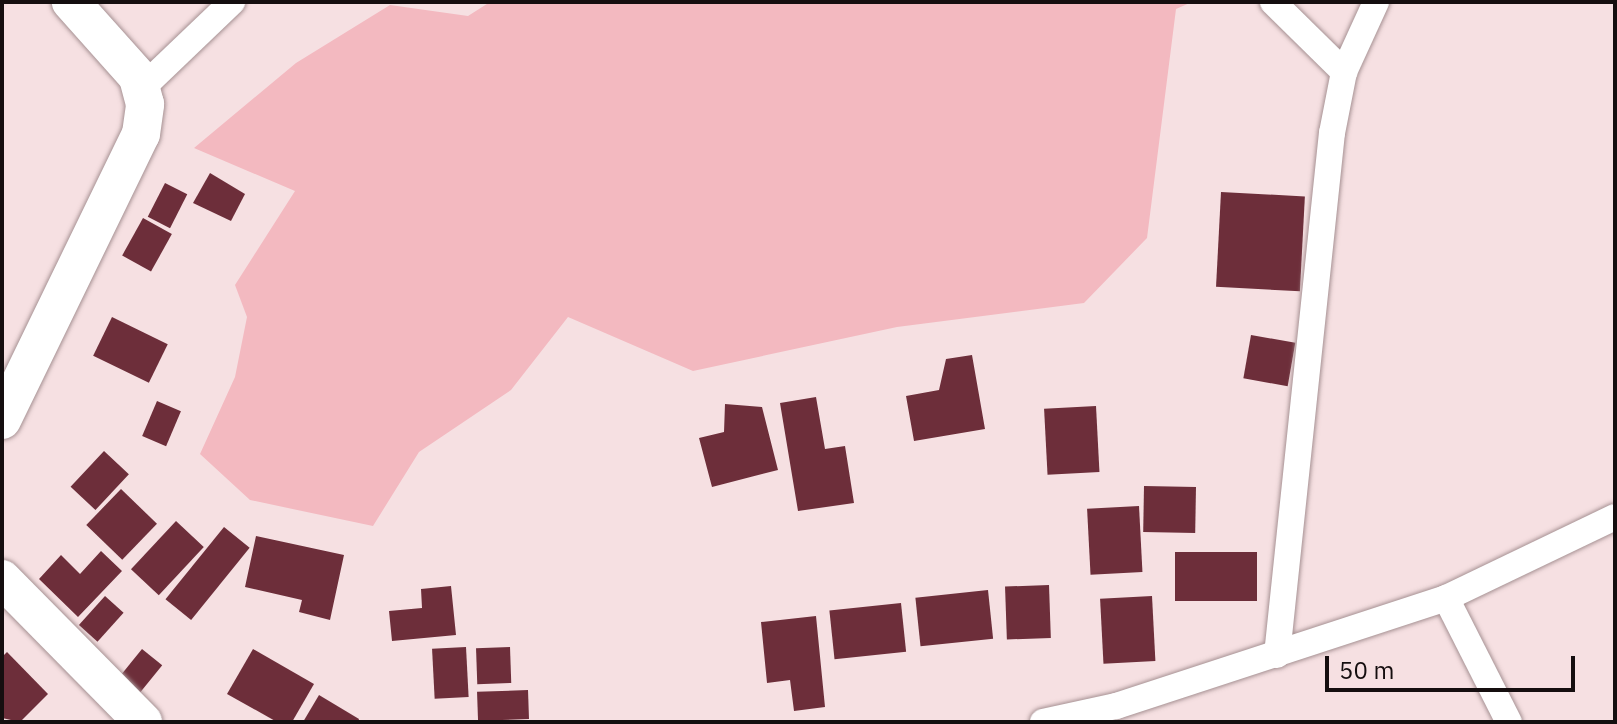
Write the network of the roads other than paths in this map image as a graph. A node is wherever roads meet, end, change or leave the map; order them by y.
1 (71, 2) edge
2 (232, 2) edge
3 (1273, 2) edge
4 (1376, 2) edge
5 (1344, 72) junction
6 (141, 89) junction
7 (2, 420) edge
8 (1615, 517) edge
9 (2, 579) edge
10 (1446, 598) junction
11 (1277, 655) junction
12 (143, 722) edge
13 (1043, 722) edge
14 (1509, 722) edge

1 - 6 street
2 - 6 street
3 - 5 street
4 - 5 street
5 - 11 street
6 - 7 street
8 - 10 street
9 - 12 street
10 - 11 street
10 - 14 street
11 - 13 street

